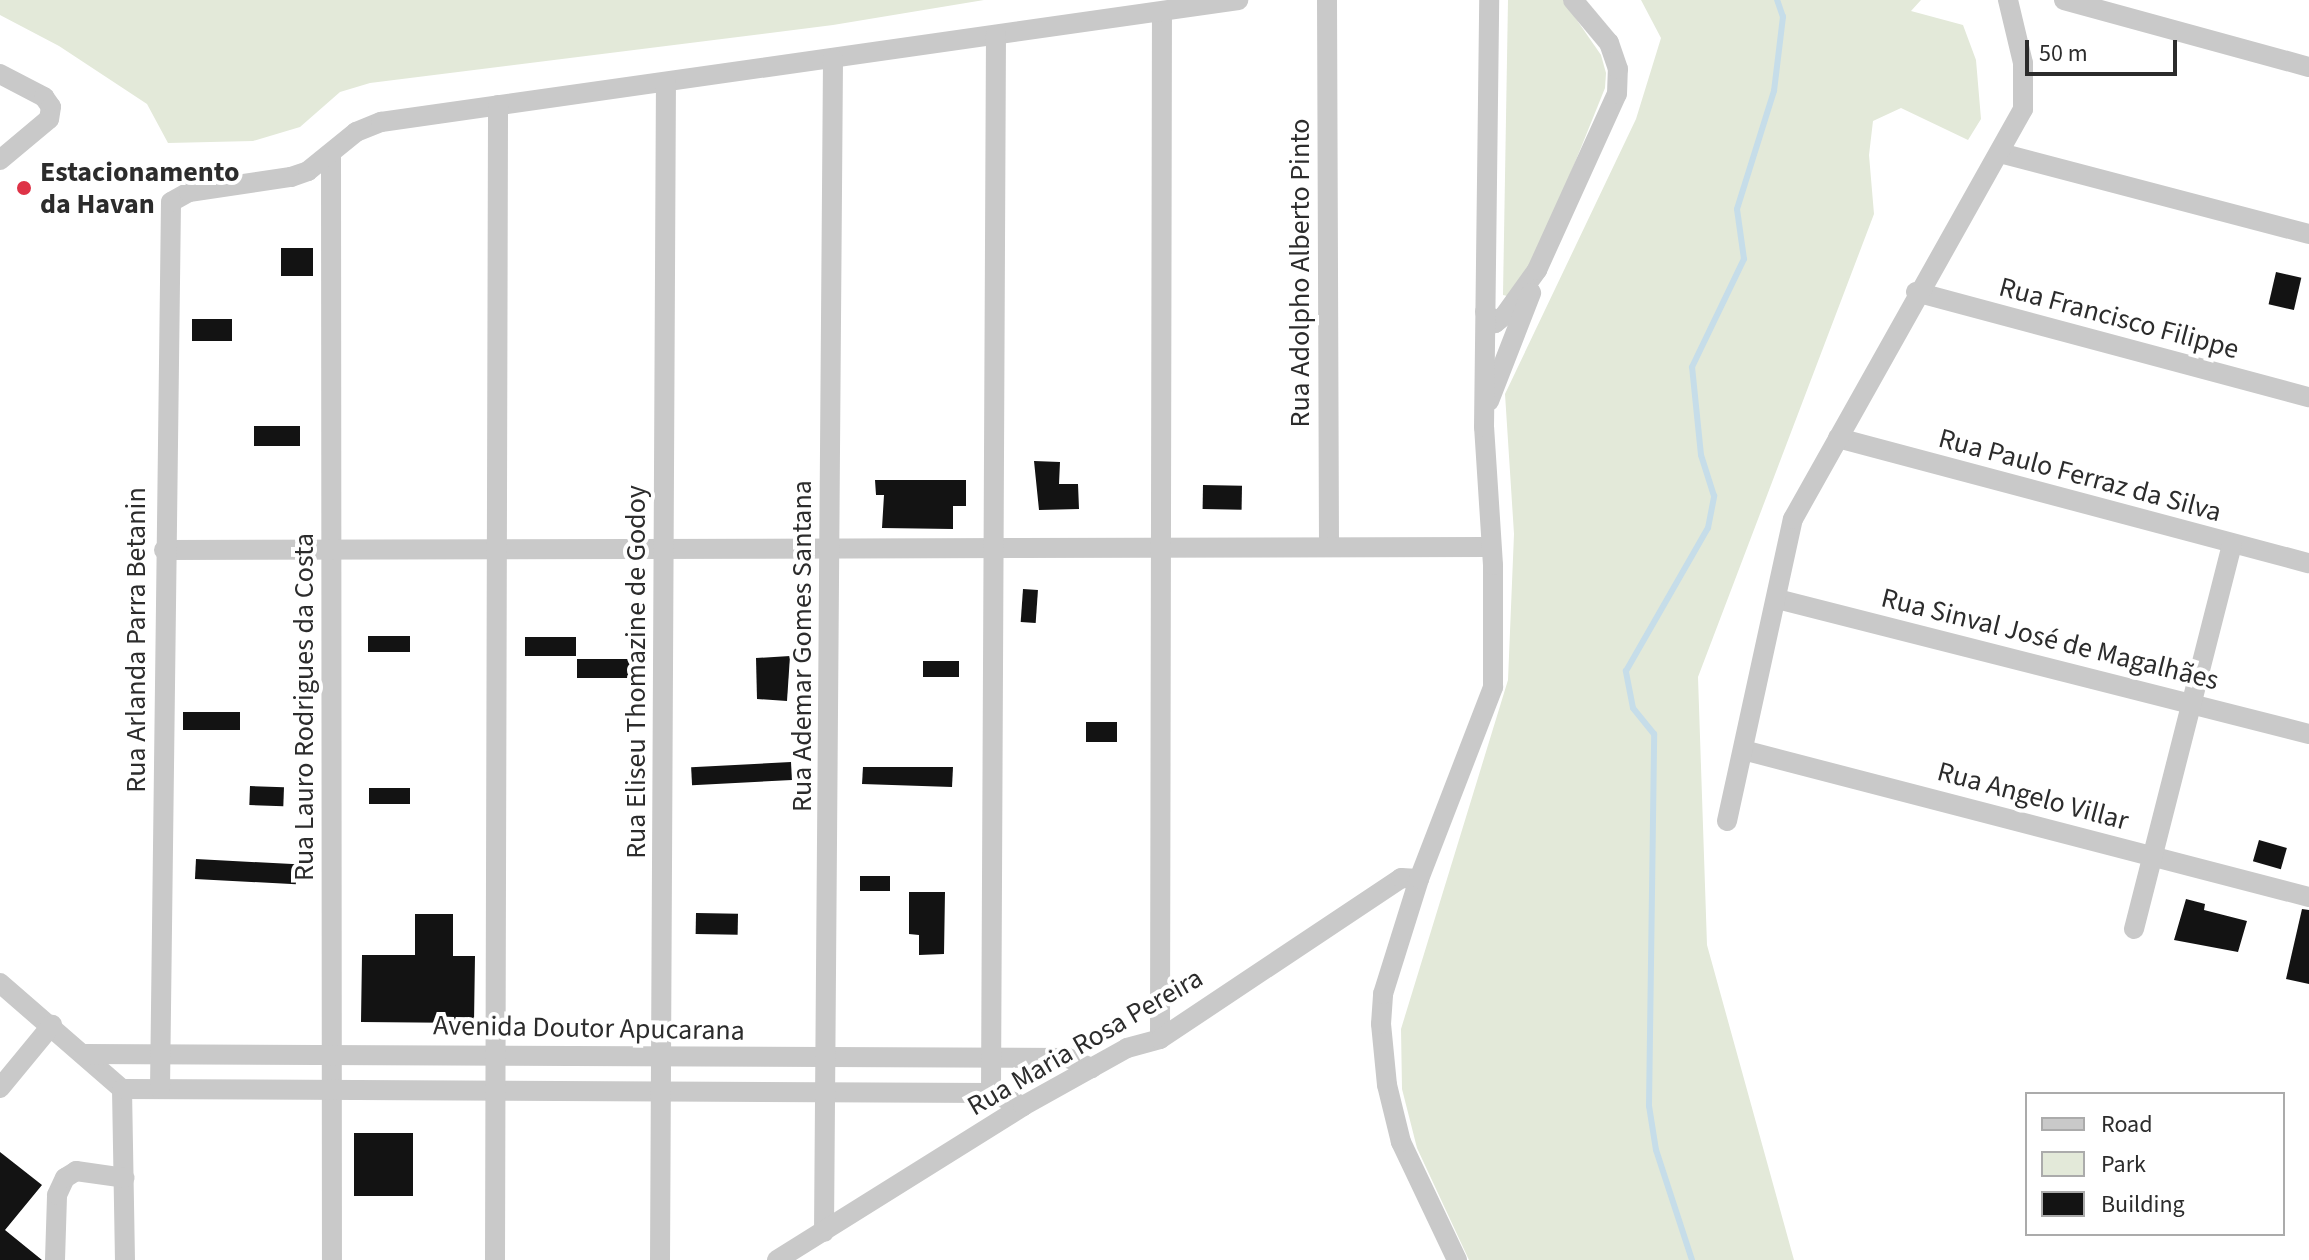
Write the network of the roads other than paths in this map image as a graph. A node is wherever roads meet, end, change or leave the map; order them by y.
1 (1238, 0) edge
2 (1327, 0) edge
3 (1489, 0) edge
4 (1573, 0) edge
5 (2008, 0) edge
6 (2064, 0) edge
7 (1162, 12) junction
8 (996, 35) junction
9 (833, 59) junction
10 (2309, 67) edge
11 (0, 74) edge
12 (666, 83) junction
13 (498, 105) junction
14 (2000, 153) junction
15 (331, 154) junction
16 (0, 160) edge
17 (2309, 234) edge
18 (1537, 270) junction
19 (1916, 292) junction
20 (1485, 312) junction
21 (2309, 397) edge
22 (1484, 411) junction
23 (1838, 438) junction
24 (2232, 545) junction
25 (1160, 546) junction
26 (1329, 546) junction
27 (831, 547) junction
28 (994, 547) junction
29 (1491, 547) junction
30 (332, 549) junction
31 (497, 549) junction
32 (664, 549) junction
33 (164, 550) junction
34 (2309, 563) edge
35 (1777, 599) junction
36 (2191, 703) junction
37 (2309, 734) edge
38 (1743, 750) junction
39 (1727, 821) dead end
40 (2153, 856) junction
41 (1419, 879) junction
42 (2309, 897) edge
43 (2134, 929) dead end
44 (0, 983) edge
45 (52, 1025) junction
46 (1160, 1039) junction
47 (332, 1052) junction
48 (83, 1054) junction
49 (161, 1055) junction
50 (496, 1056) junction
51 (663, 1057) junction
52 (828, 1058) junction
53 (992, 1058) junction
54 (1092, 1068) junction
55 (0, 1088) edge
56 (122, 1089) junction
57 (160, 1089) junction
58 (333, 1091) junction
59 (496, 1092) junction
60 (662, 1093) junction
61 (991, 1093) junction
62 (824, 1094) junction
63 (1023, 1106) junction
64 (125, 1178) junction
65 (824, 1232) junction
66 (55, 1260) edge
67 (125, 1260) edge
68 (332, 1260) edge
69 (495, 1260) edge
70 (660, 1260) edge
71 (777, 1260) edge
72 (1457, 1260) edge

1 - 7 street
2 - 26 street, Rua Adolpho Alberto Pinto
3 - 20 street
4 - 18 street
5 - 14 street
6 - 10 street
7 - 8 street
7 - 25 street
8 - 9 street
8 - 28 street
9 - 12 street
9 - 27 street, Rua Ademar Gomes Santana
11 - 16 street
12 - 13 street
12 - 32 street, Rua Eliseu Thomazine de Godoy
13 - 15 street
13 - 31 street
14 - 17 street
14 - 19 street
15 - 30 street, Rua Lauro Rodrigues da Costa
15 - 33 street, Rua Arlanda Parra Betanin
18 - 20 street
18 - 22 street
19 - 21 street, Rua Francisco Filippe
19 - 23 street
20 - 22 street
22 - 29 street
23 - 24 street, Rua Paulo Ferraz da Silva
23 - 35 street
24 - 34 street, Rua Paulo Ferraz da Silva
24 - 36 street
25 - 26 street
25 - 28 street
25 - 46 street
26 - 29 street
27 - 28 street
27 - 32 street
27 - 52 street, Rua Ademar Gomes Santana
28 - 53 street
29 - 41 street
30 - 31 street
30 - 33 street
30 - 47 street, Rua Lauro Rodrigues da Costa
31 - 32 street
31 - 50 street
32 - 51 street, Rua Eliseu Thomazine de Godoy
33 - 49 street, Rua Arlanda Parra Betanin
35 - 36 street, Rua Sinval José de Magalhães
35 - 38 street
36 - 37 street, Rua Sinval José de Magalhães
36 - 40 street
38 - 39 street
38 - 40 street, Rua Angelo Villar
40 - 42 street, Rua Angelo Villar
40 - 43 street
41 - 46 street, Rua Maria Rosa Pereira
41 - 72 street
44 - 45 street
45 - 48 street
45 - 55 street
46 - 54 street, Rua Maria Rosa Pereira
47 - 49 street, Avenida Doutor Apucarana
47 - 50 street, Avenida Doutor Apucarana
47 - 58 street, Rua Lauro Rodrigues da Costa
48 - 49 street, Avenida Doutor Apucarana
48 - 56 street
49 - 57 street, Rua Arlanda Parra Betanin
50 - 51 street, Avenida Doutor Apucarana
50 - 59 street
51 - 52 street, Avenida Doutor Apucarana
51 - 60 street, Rua Eliseu Thomazine de Godoy
52 - 53 street, Avenida Doutor Apucarana
52 - 62 street, Rua Ademar Gomes Santana
53 - 54 street, Avenida Doutor Apucarana
53 - 61 street
54 - 63 street, Rua Maria Rosa Pereira
56 - 57 street
56 - 64 street
57 - 58 street
58 - 59 street
58 - 68 street, Rua Lauro Rodrigues da Costa
59 - 60 street
59 - 69 street
60 - 62 street
60 - 70 street, Rua Eliseu Thomazine de Godoy
61 - 62 street
61 - 63 street
62 - 65 street, Rua Ademar Gomes Santana
63 - 65 street, Rua Maria Rosa Pereira
64 - 66 street
64 - 67 street
65 - 71 street, Rua Maria Rosa Pereira

